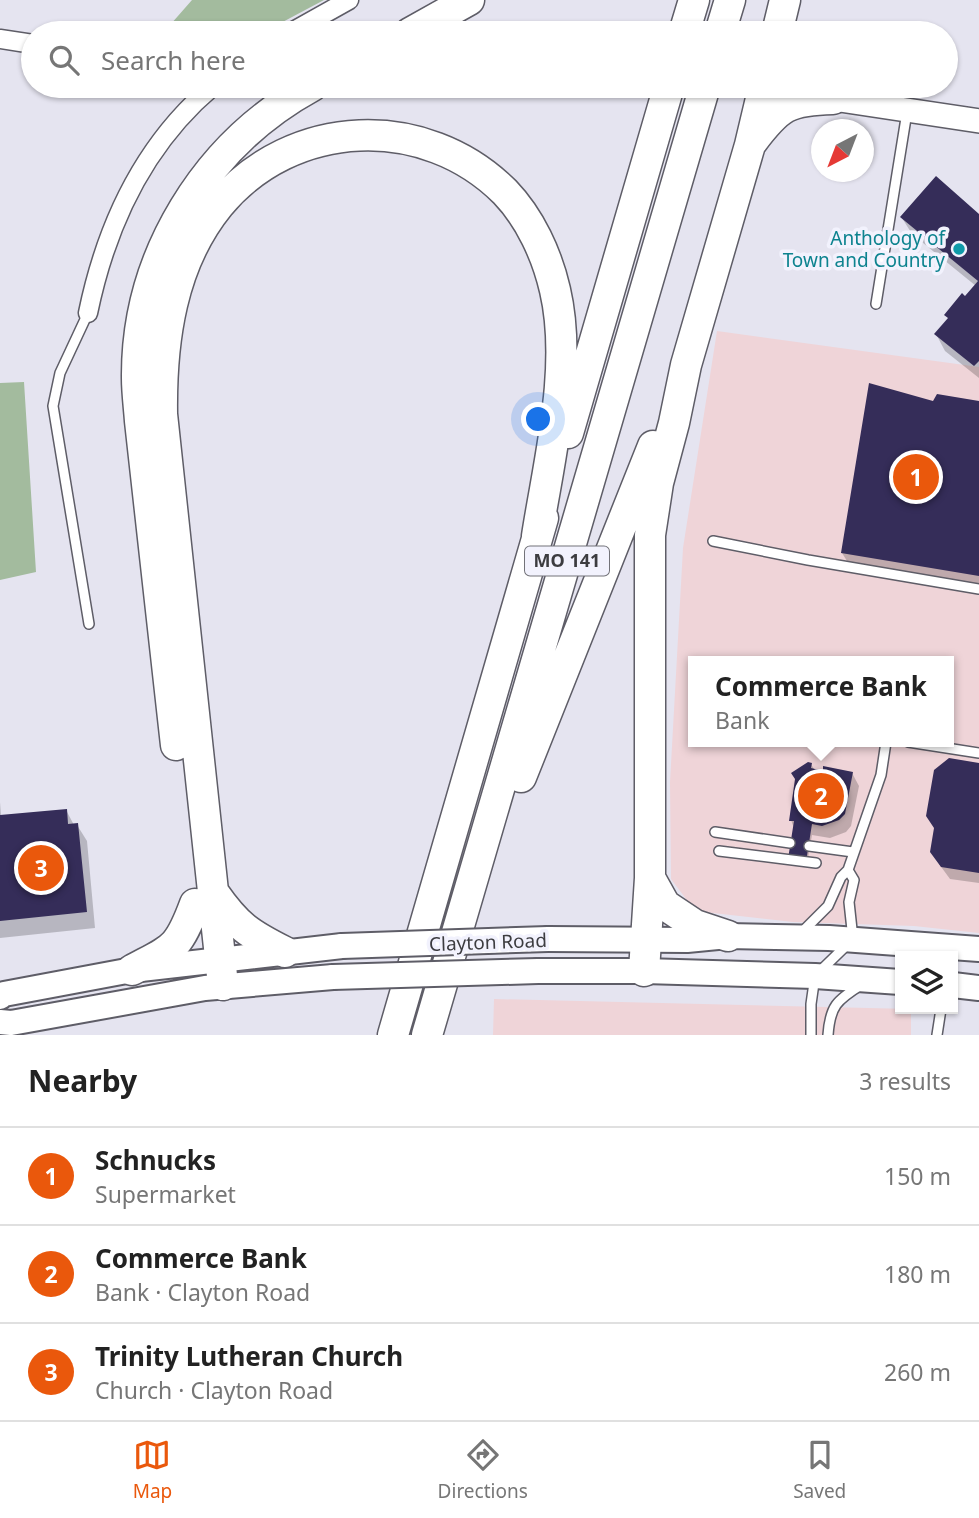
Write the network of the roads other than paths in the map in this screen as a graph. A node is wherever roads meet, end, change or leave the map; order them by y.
1 (349, 0) edge
2 (470, 0) edge
3 (694, 0) edge
4 (730, 0) edge
5 (311, 21) edge
6 (432, 21) edge
7 (688, 21) edge
8 (724, 21) edge
9 (0, 39) edge
10 (21, 42) edge
11 (194, 98) edge
12 (291, 98) edge
13 (665, 98) edge
14 (701, 98) edge
15 (761, 98) edge
16 (810, 98) edge
17 (850, 98) edge
18 (907, 111) junction
19 (979, 121) edge
20 (750, 145) junction
21 (876, 304) dead end
22 (88, 313) joint
23 (686, 365) junction
24 (537, 536) junction
25 (713, 541) dead end
26 (979, 589) edge
27 (89, 624) dead end
28 (885, 747) edge
29 (940, 747) edge
30 (979, 753) edge
31 (715, 832) dead end
32 (790, 843) dead end
33 (809, 846) dead end
34 (719, 851) dead end
35 (853, 852) junction
36 (816, 863) dead end
37 (848, 870) junction
38 (650, 878) junction
39 (204, 898) junction
40 (728, 936) junction
41 (795, 938) junction
42 (644, 939) junction
43 (853, 939) junction
44 (979, 949) edge
45 (285, 952) junction
46 (132, 970) junction
47 (644, 971) junction
48 (213, 974) junction
49 (815, 976) junction
50 (869, 981) junction
51 (895, 982) edge
52 (958, 986) edge
53 (979, 988) edge
54 (439, 993) junction
55 (0, 997) edge
56 (940, 1014) edge
57 (0, 1022) edge
58 (393, 1035) edge
59 (427, 1035) edge
60 (811, 1035) edge
61 (828, 1035) edge
62 (937, 1035) edge

1 - 5 street
2 - 6 highway
3 - 7 highway
4 - 8 highway
9 - 10 street
11 - 22 street
12 - 39 highway
13 - 24 highway, MO 141
14 - 54 highway, MO 141
15 - 20 highway
16 - 20 highway
17 - 18 street
18 - 19 street
18 - 21 lane
20 - 23 highway
22 - 27 lane
23 - 38 highway
23 - 54 highway
24 - 39 highway
24 - 58 highway, MO 141
25 - 26 lane
28 - 35 lane
29 - 30 lane
31 - 32 lane
33 - 35 lane
34 - 36 lane
35 - 37 lane
37 - 41 lane
37 - 43 lane
38 - 40 highway
38 - 42 highway
39 - 45 highway
39 - 46 highway
39 - 48 highway
40 - 41 main road, Clayton Road
40 - 42 main road, Clayton Road
41 - 43 main road, Clayton Road
42 - 45 main road, Clayton Road, bridge
42 - 47 highway
43 - 44 main road, Clayton Road
43 - 49 lane
45 - 48 main road, Clayton Road
46 - 48 main road, Clayton Road
46 - 55 main road, Clayton Road
47 - 48 main road, Clayton Road, bridge
47 - 49 main road, Clayton Road
48 - 57 main road, Clayton Road
49 - 50 main road, Clayton Road
49 - 60 lane
50 - 51 main road, Clayton Road
50 - 61 lane
52 - 53 main road
54 - 59 highway, MO 141
56 - 62 lane

